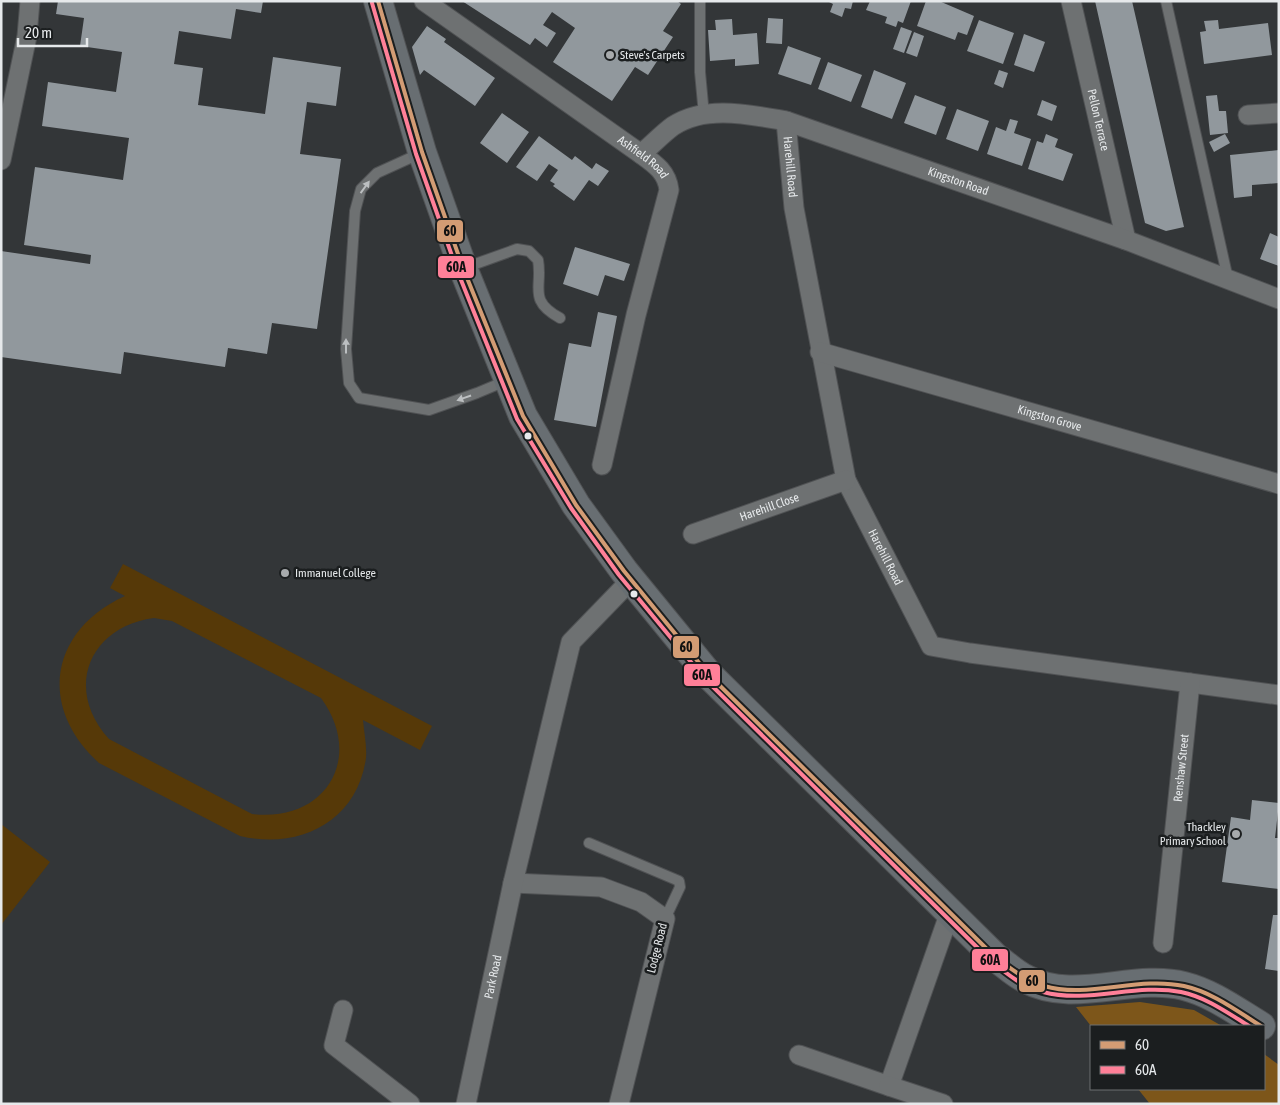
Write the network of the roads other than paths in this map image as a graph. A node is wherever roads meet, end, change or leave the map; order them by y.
1 (30, 1) edge
2 (378, 1) edge
3 (424, 1) edge
4 (700, 1) edge
5 (1072, 1) edge
6 (1166, 1) edge
7 (1279, 112) edge
8 (704, 115) junction
9 (1248, 115) dead end
10 (786, 121) junction
11 (422, 152) junction
12 (641, 154) junction
13 (1, 160) edge
14 (1126, 240) junction
15 (463, 268) junction
16 (1228, 279) junction
17 (1279, 299) edge
18 (560, 318) dead end
19 (820, 352) junction
20 (509, 379) junction
21 (602, 465) dead end
22 (846, 480) junction
23 (1279, 484) edge
24 (693, 534) dead end
25 (631, 580) junction
26 (1190, 683) junction
27 (1279, 695) edge
28 (589, 842) dead end
29 (513, 883) junction
30 (950, 912) junction
31 (665, 919) junction
32 (1163, 943) dead end
33 (342, 1010) dead end
34 (1259, 1025) edge
35 (1265, 1029) edge
36 (1279, 1038) edge
37 (799, 1056) dead end
38 (889, 1086) junction
39 (410, 1104) edge
40 (466, 1104) edge
41 (619, 1104) edge
42 (943, 1104) edge

1 - 13 street
2 - 11 main road
3 - 12 street, Ashfield Road
4 - 8 lane
5 - 14 street, Pellon Terrace
6 - 16 lane
7 - 9 street
8 - 10 street, Kingston Road
8 - 12 street, Kingston Road
10 - 14 street, Kingston Road
10 - 19 street, Harehill Road
11 - 15 main road
20 -> 11 lane
12 - 21 street, Ashfield Road
14 - 16 street, Kingston Road
15 - 18 lane
15 - 20 main road
16 - 17 street, Kingston Road
19 - 22 street, Harehill Road
19 - 23 street, Kingston Grove
20 - 25 main road
22 - 24 street, Harehill Close
22 - 26 street, Harehill Road
25 - 29 street, Park Road
25 - 30 main road
26 - 27 street, Harehill Road
26 - 32 street, Renshaw Street
28 - 31 lane
29 - 31 street, Lodge Road
29 - 40 street, Park Road
30 - 34 main road
30 - 38 street
31 - 41 street, Lodge Road
33 - 39 street
35 - 36 main road
37 - 38 street
38 - 42 street

